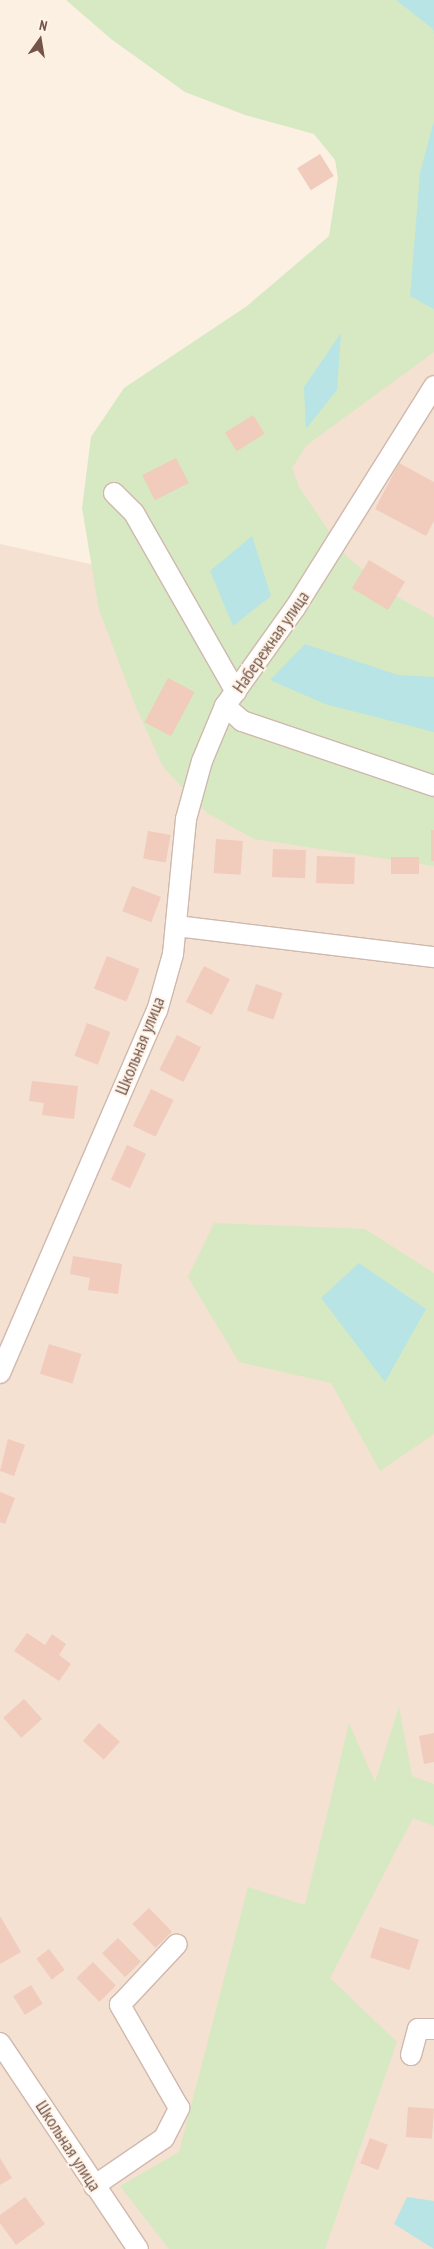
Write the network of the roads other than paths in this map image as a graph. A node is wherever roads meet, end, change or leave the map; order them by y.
1 (434, 386) edge
2 (114, 493) dead end
3 (231, 699) junction
4 (434, 786) edge
5 (176, 926) junction
6 (434, 957) edge
7 (0, 1371) edge
8 (177, 1944) dead end
9 (434, 2029) edge
10 (0, 2043) edge
11 (411, 2055) dead end
12 (94, 2186) junction
13 (138, 2249) edge

1 - 3 street, Набережная улица
2 - 3 street
3 - 4 street, Набережная улица
3 - 5 street, Школьная улица
5 - 6 street
5 - 7 street, Школьная улица
8 - 12 street
9 - 11 street
10 - 12 street, Школьная улица
12 - 13 street, Школьная улица

